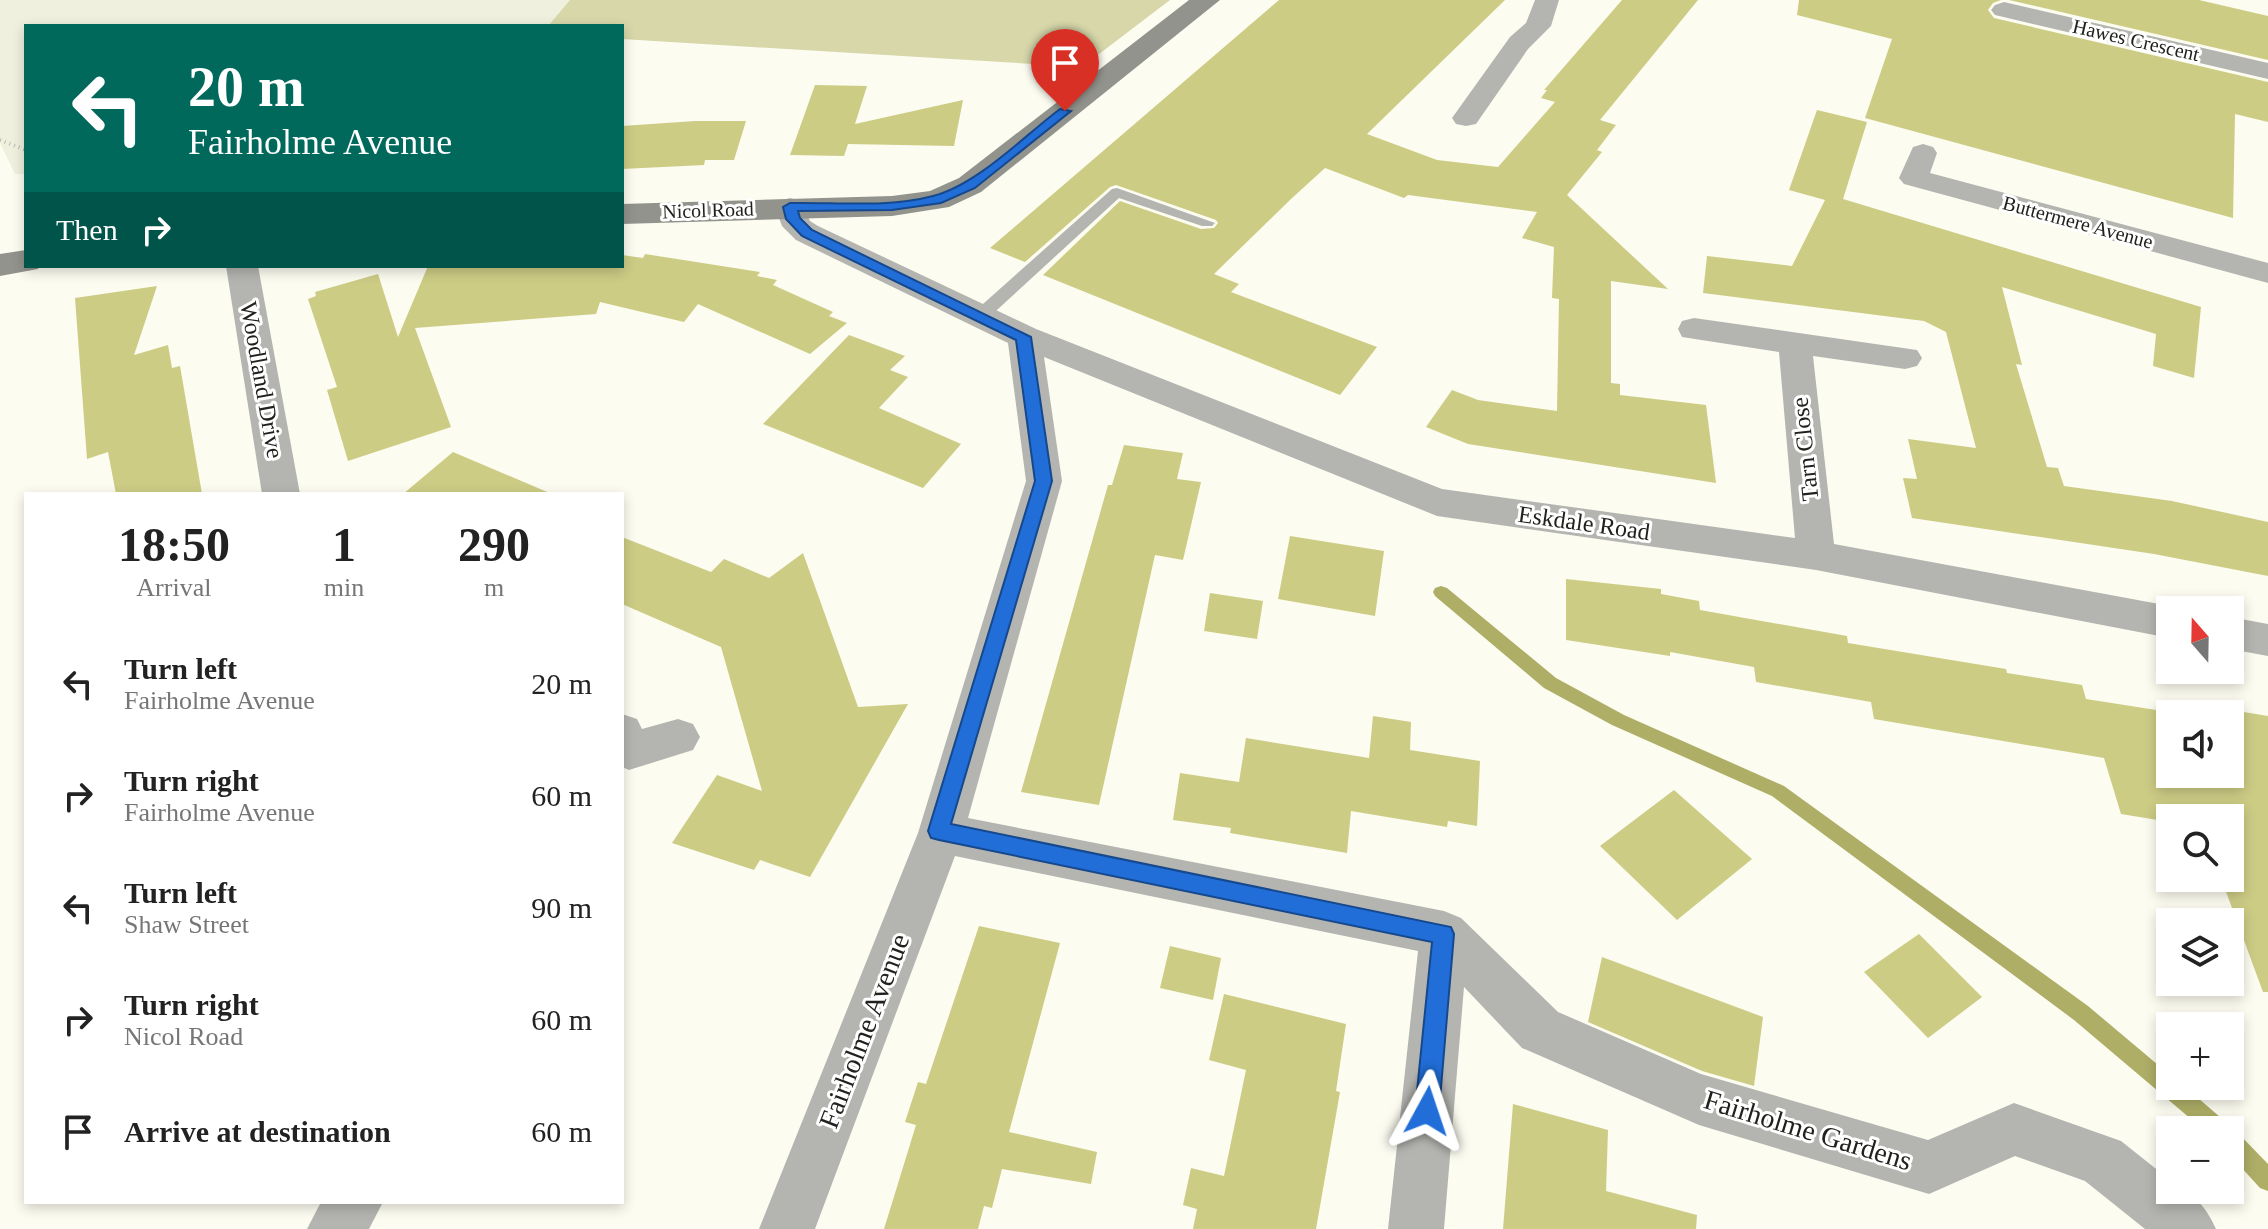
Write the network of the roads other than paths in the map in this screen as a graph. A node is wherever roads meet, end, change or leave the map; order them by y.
1 (1206, 0) edge
2 (1547, 0) edge
3 (2003, 13) edge
4 (2268, 71) edge
5 (1493, 132) dead end
6 (1923, 153) dead end
7 (790, 207) junction
8 (624, 214) edge
9 (1207, 223) dead end
10 (24, 261) edge
11 (0, 265) edge
12 (242, 268) edge
13 (2268, 273) edge
14 (980, 316) junction
15 (1694, 329) dead end
16 (1024, 337) junction
17 (1795, 343) junction
18 (1905, 358) dead end
19 (281, 492) edge
20 (1816, 555) junction
21 (2156, 619) edge
22 (2244, 636) edge
23 (2268, 640) edge
24 (624, 737) edge
25 (678, 737) dead end
26 (941, 833) junction
27 (1444, 934) junction
28 (354, 1204) edge
29 (335, 1229) edge
30 (787, 1229) edge
31 (1416, 1229) edge
32 (2188, 1229) edge

1 - 7 street, Nicol Road
2 - 5 street
3 - 4 street, Hawes Crescent
6 - 13 street, Buttermere Avenue
7 - 8 street, Nicol Road
7 - 14 street, Eskdale Road
9 - 14 lane
10 - 11 street
12 - 19 street, Woodland Drive
14 - 16 street, Eskdale Road
15 - 17 street
16 - 20 street, Eskdale Road
16 - 26 street, Fairholme Avenue
17 - 18 street
17 - 20 street, Tarn Close
20 - 21 street, Eskdale Road
22 - 23 street
24 - 25 street
26 - 27 street
26 - 30 street, Fairholme Avenue
27 - 31 street
27 - 32 street, Fairholme Gardens
28 - 29 street

